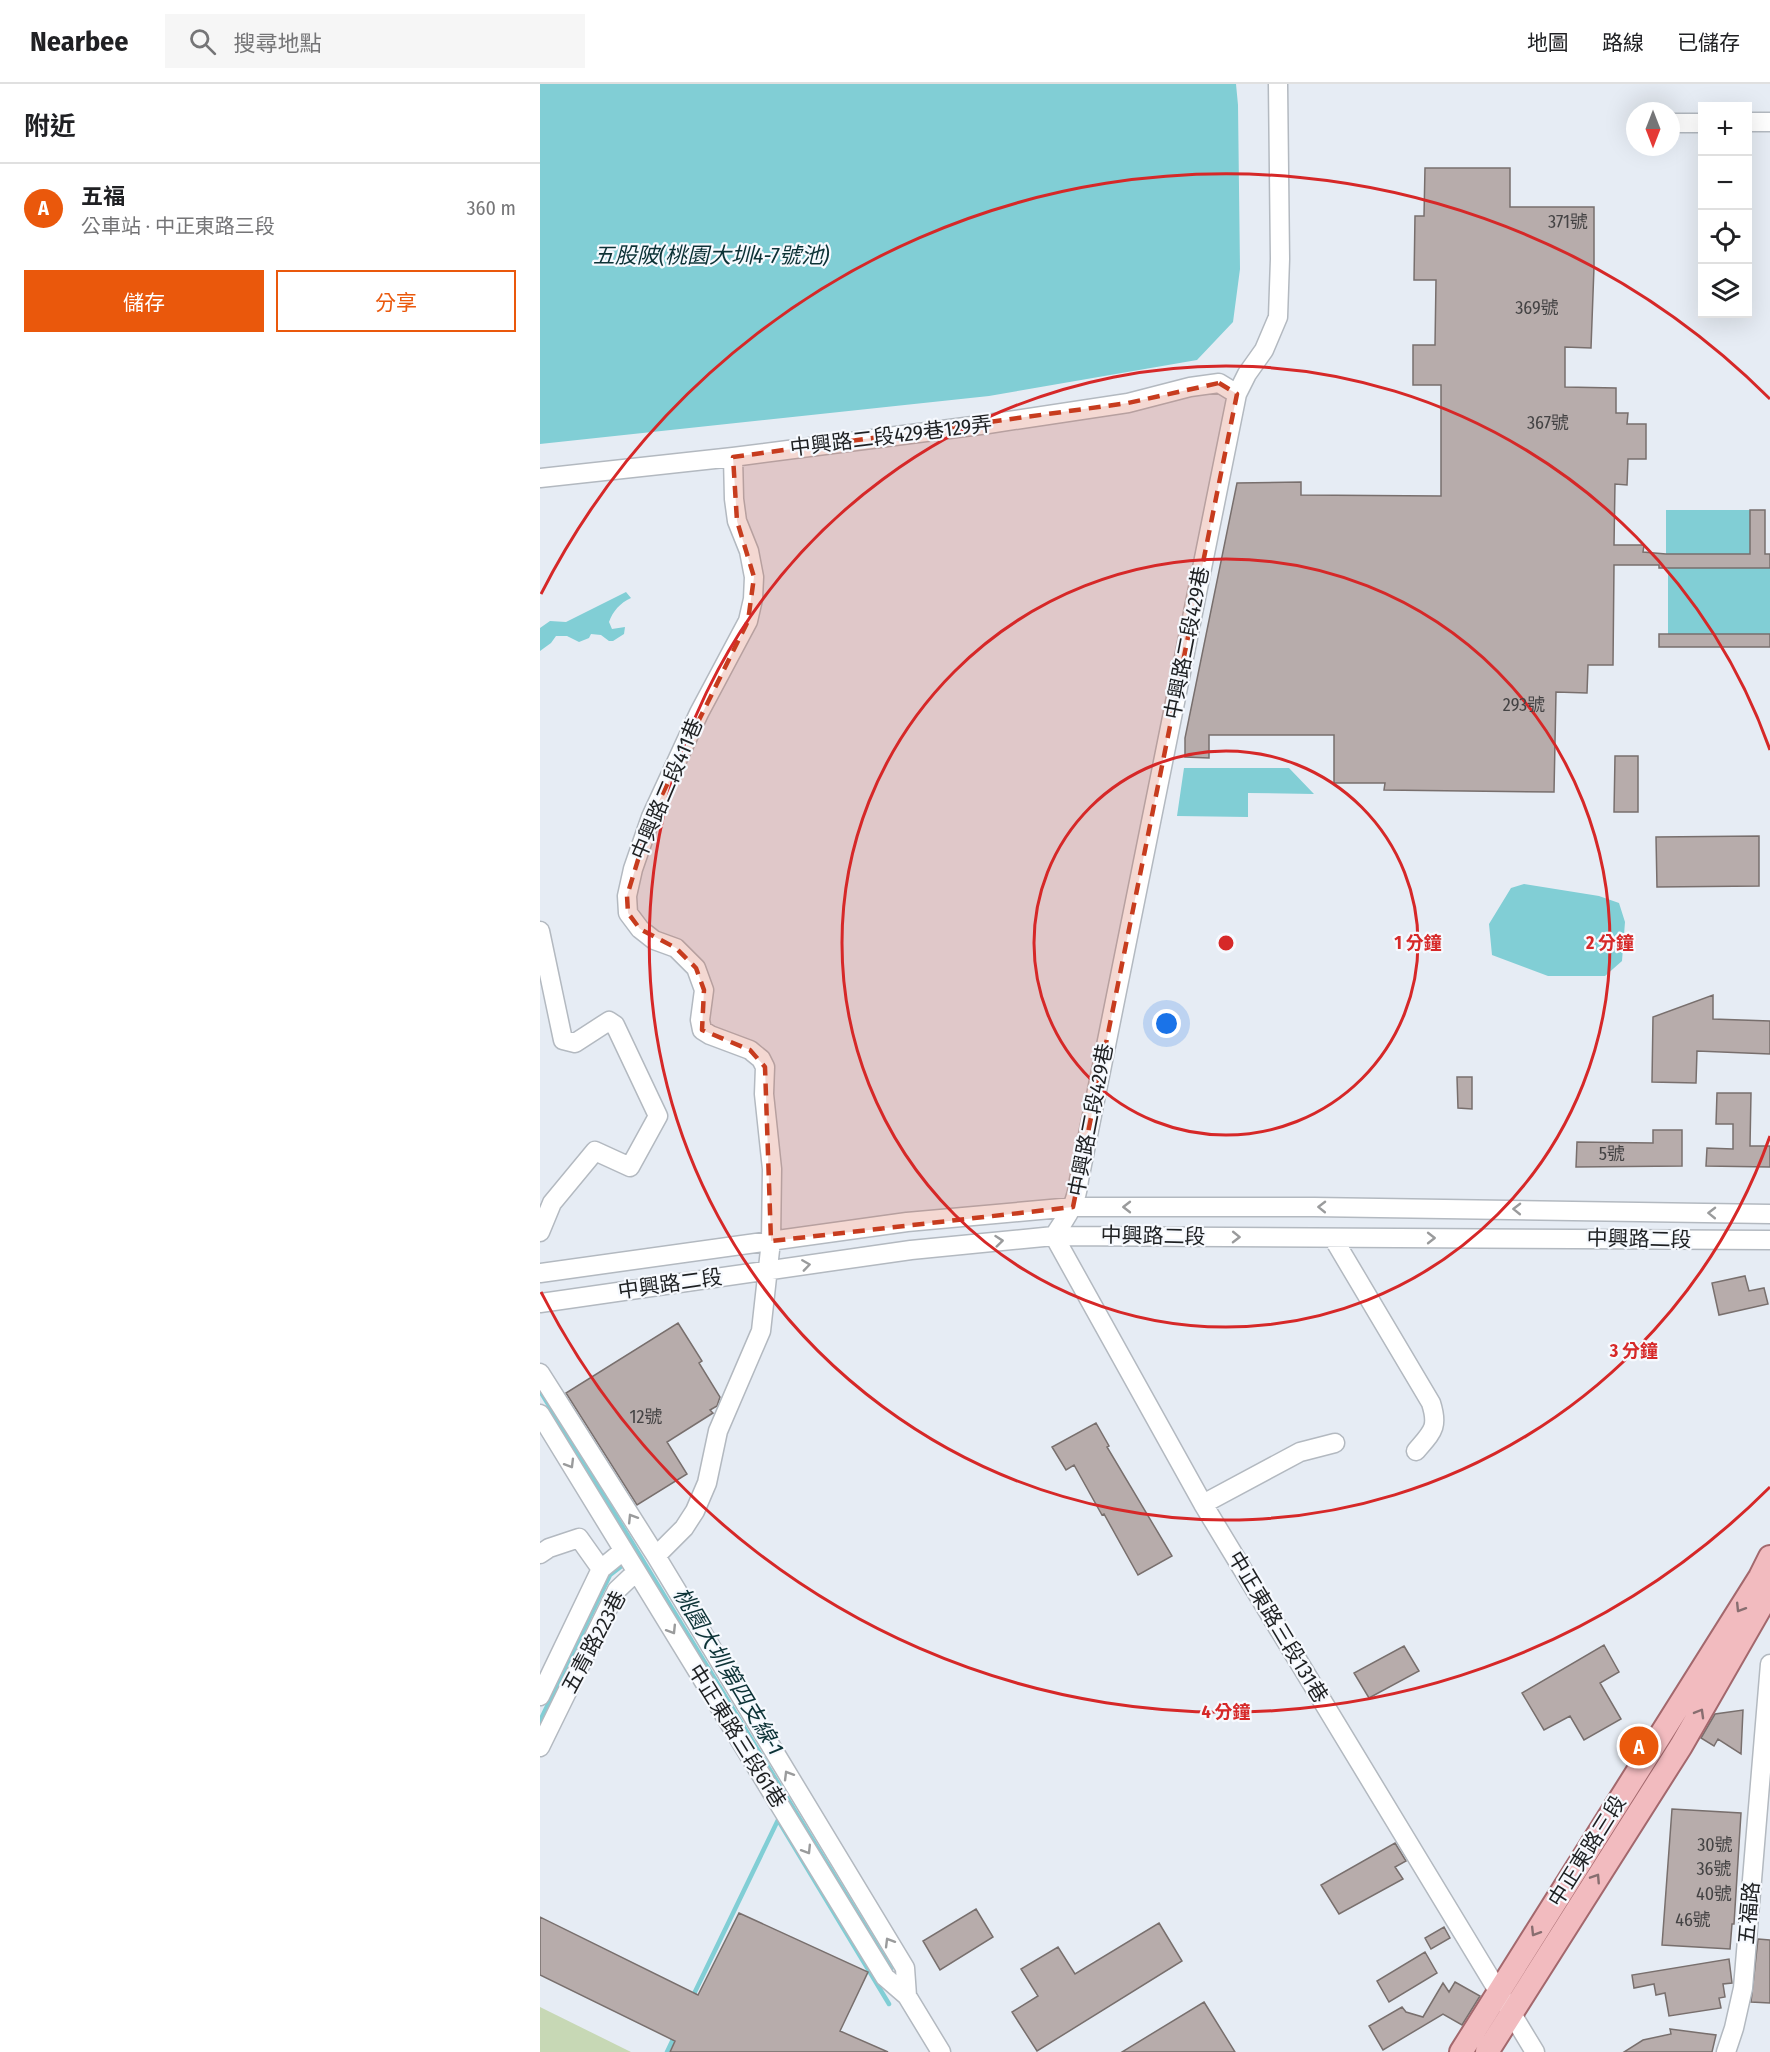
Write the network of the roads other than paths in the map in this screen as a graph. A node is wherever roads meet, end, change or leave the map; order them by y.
1 (1278, 84) edge
2 (1752, 122) edge
3 (1770, 122) edge
4 (1680, 123) edge
5 (1698, 123) edge
6 (1237, 393) junction
7 (734, 457) junction
8 (540, 478) edge
9 (540, 931) edge
10 (1073, 1207) junction
11 (1644, 1212) junction
12 (1770, 1214) edge
13 (540, 1232) edge
14 (1054, 1236) junction
15 (1333, 1238) junction
16 (1643, 1239) junction
17 (1770, 1240) edge
18 (771, 1241) junction
19 (767, 1270) junction
20 (540, 1273) edge
21 (540, 1303) edge
22 (540, 1373) edge
23 (540, 1414) edge
24 (1335, 1443) dead end
25 (1416, 1451) dead end
26 (1203, 1504) junction
27 (623, 1551) junction
28 (540, 1554) edge
29 (656, 1556) junction
30 (1770, 1557) edge
31 (601, 1569) junction
32 (636, 1572) junction
33 (1770, 1591) edge
34 (1770, 1664) edge
35 (540, 1696) edge
36 (540, 1747) edge
37 (1763, 1826) edge
38 (1498, 1992) junction
39 (907, 1996) junction
40 (1511, 2013) junction
41 (940, 2052) edge
42 (1461, 2052) edge
43 (1486, 2052) edge
44 (1535, 2052) edge
45 (1726, 2052) edge

1 - 6 street, 中興路二段429巷
2 - 3 street
4 - 5 street
6 - 7 street, 中興路二段429巷129弄
6 - 10 street, 中興路二段429巷
7 - 8 street, 中興路二段429巷129弄
7 - 18 street, 中興路二段411巷
9 - 13 street
11 -> 10 street, 中興路二段
10 - 14 street
10 - 18 street, 中興路二段
12 -> 11 street, 中興路二段
11 - 16 street
14 -> 15 street, 中興路二段
19 -> 14 street, 中興路二段
14 - 26 street, 中正東路三段131巷
15 -> 16 street, 中興路二段
15 - 25 street
16 - 17 street, 中興路二段
18 - 19 street
18 - 20 street, 中興路二段
19 - 21 street, 中興路二段
19 - 29 street
29 -> 22 street
23 -> 27 street, 中正東路三段61巷
24 - 26 street
26 - 38 street, 中正東路三段131巷
27 - 31 street, 五青路223巷
27 - 32 street, 中正東路三段61巷
28 - 31 street
39 -> 29 street
30 -> 38 main road, 中正東路三段
31 - 35 street, 五青路223巷
32 - 36 street, 五青路223巷
32 -> 39 street, 中正東路三段61巷
40 -> 33 main road, 中正東路三段
34 - 37 street, 五福路
37 - 45 street, 五福路
38 - 40 street, 中正東路三段131巷
38 - 42 main road, 中正東路三段
39 - 41 street, 中正東路三段61巷
40 - 43 main road, 中正東路三段
40 - 44 street, 中正東路三段131巷

